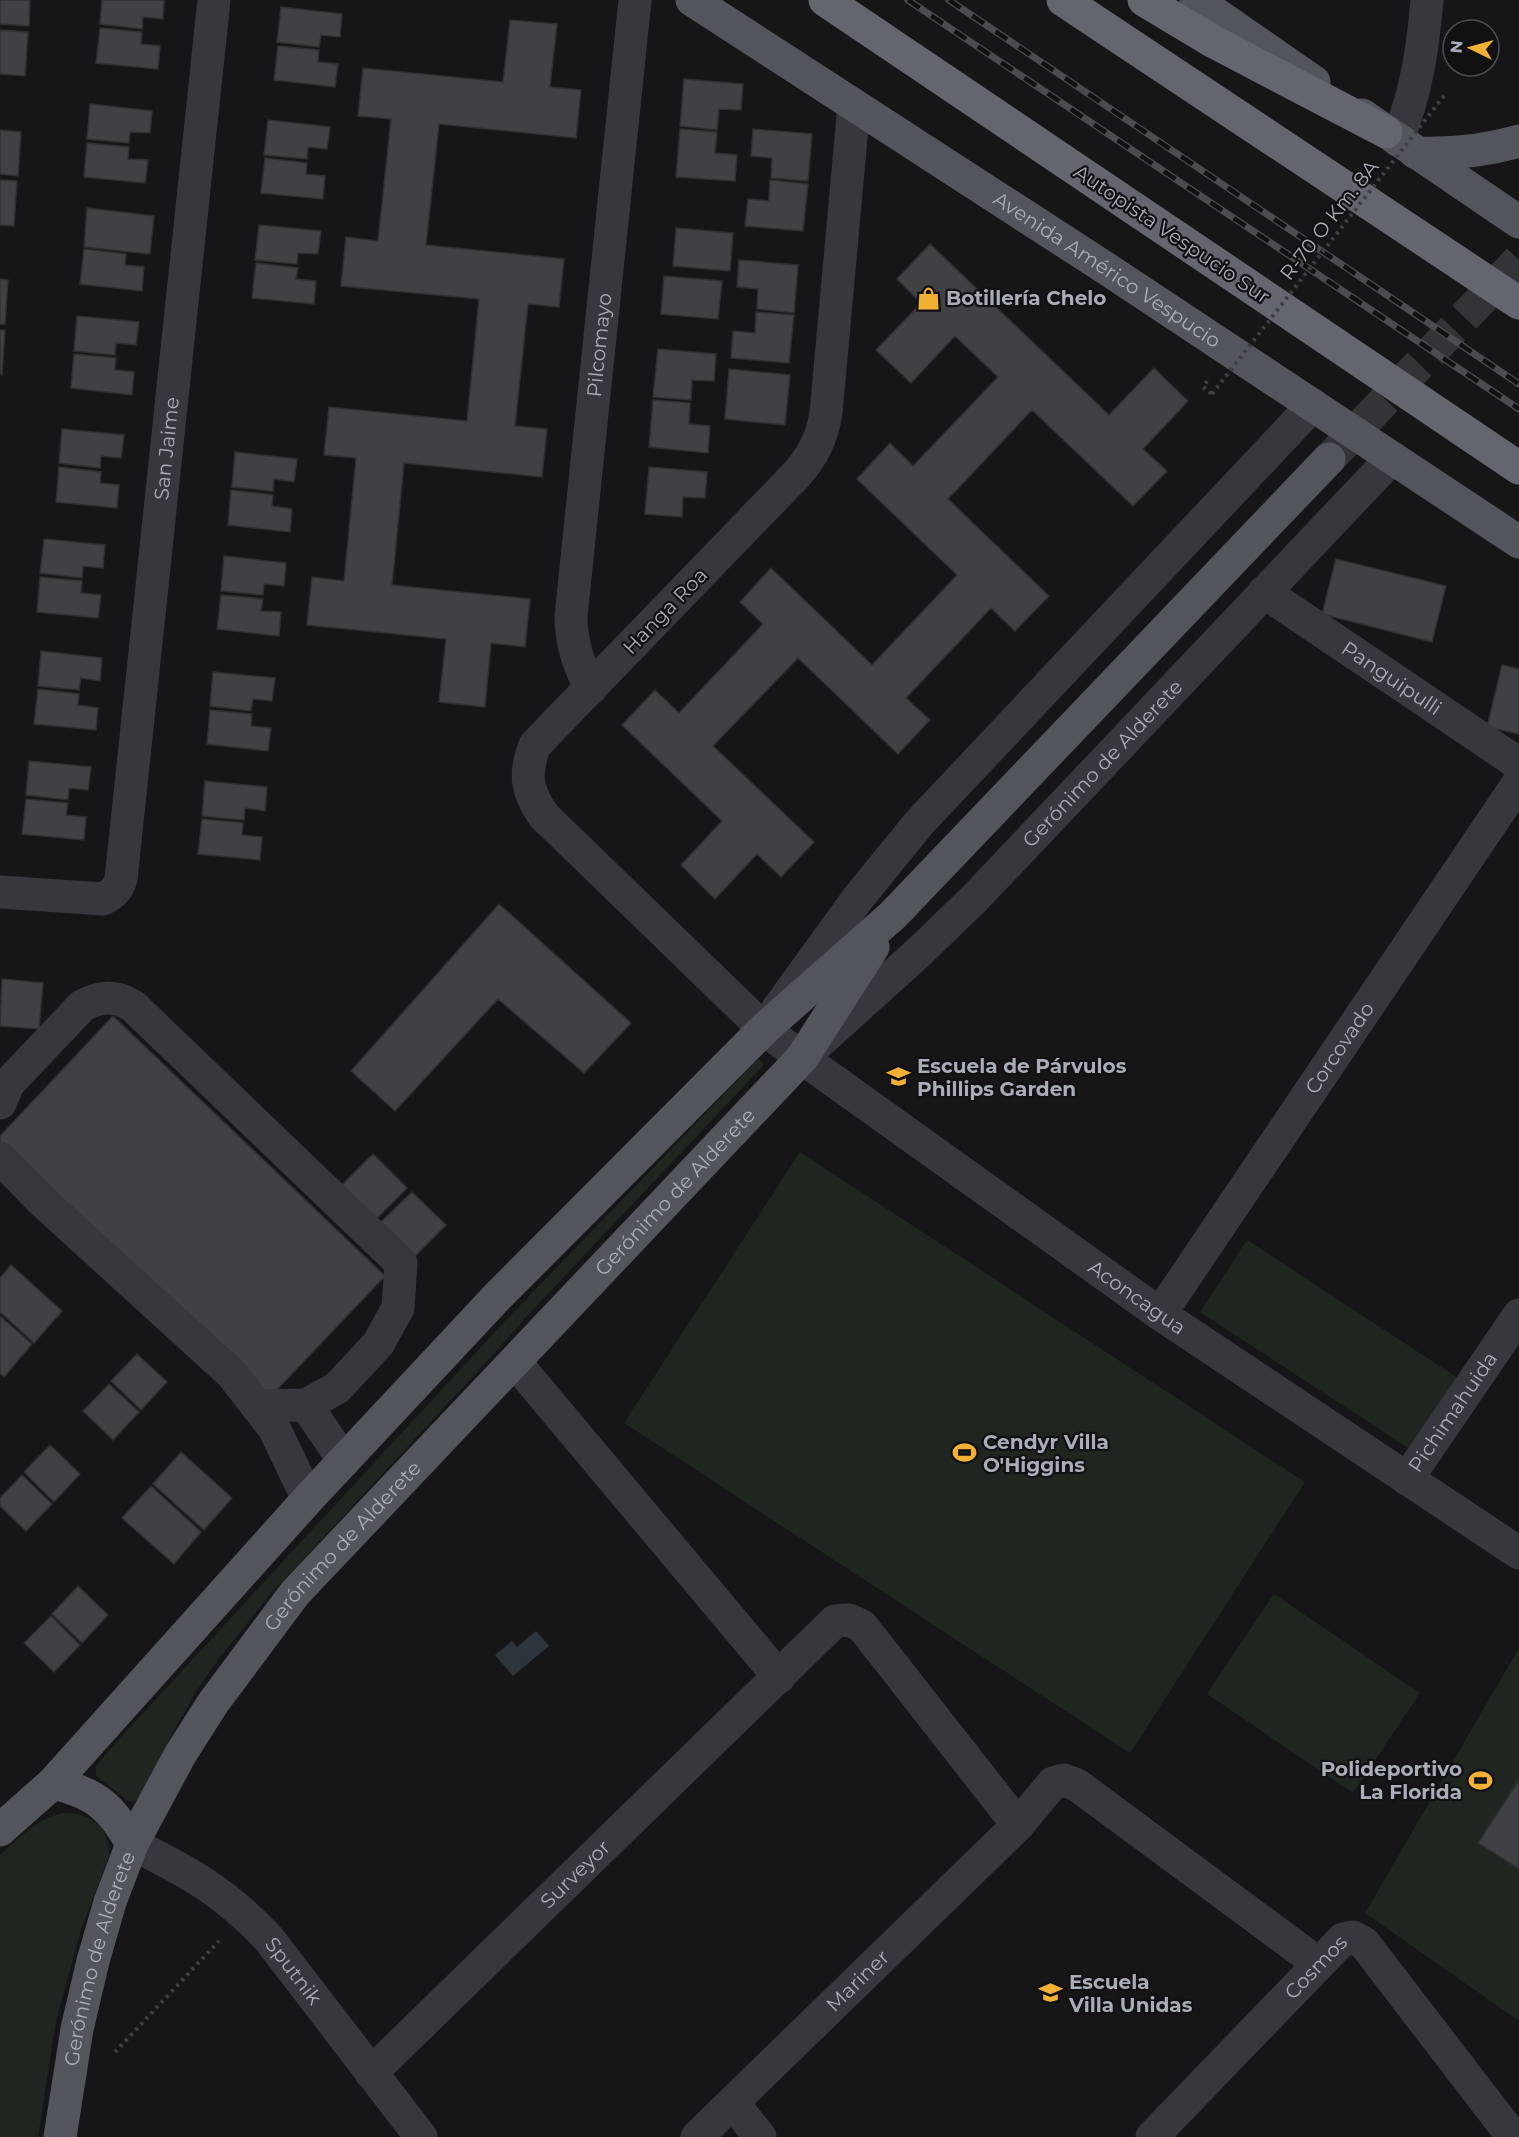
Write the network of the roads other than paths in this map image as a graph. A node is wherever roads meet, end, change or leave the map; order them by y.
1 (214, 0) edge
2 (635, 0) edge
3 (692, 0) edge
4 (825, 0) edge
5 (1063, 0) edge
6 (1143, 0) edge
7 (1196, 0) edge
8 (1427, 0) edge
9 (854, 105) junction
10 (1519, 141) edge
11 (1400, 142) junction
12 (1519, 222) edge
13 (1519, 303) edge
14 (1313, 405) junction
15 (1392, 458) junction
16 (1329, 459) tunnel mouth
17 (1519, 468) edge
18 (1519, 542) edge
19 (1264, 592) junction
20 (591, 688) junction
21 (1519, 764) edge
22 (1519, 782) edge
23 (0, 892) edge
24 (893, 915) junction
25 (764, 1029) junction
26 (802, 1058) junction
27 (0, 1103) edge
28 (0, 1158) edge
29 (1160, 1314) junction
30 (1519, 1315) edge
31 (515, 1362) junction
32 (306, 1405) junction
33 (257, 1406) junction
34 (344, 1461) junction
35 (1407, 1479) junction
36 (308, 1499) junction
37 (1519, 1553) edge
38 (779, 1677) junction
39 (53, 1784) junction
40 (1018, 1825) junction
41 (0, 1830) edge
42 (132, 1844) junction
43 (1319, 1964) junction
44 (371, 2073) junction
45 (733, 2103) junction
46 (60, 2137) edge
47 (421, 2137) edge
48 (697, 2137) edge
49 (760, 2137) edge
50 (1152, 2137) edge
51 (1513, 2137) edge

1 - 23 street, San Jaime
2 - 20 street, Pilcomayo
3 - 9 main road, Avenida Américo Vespucio
4 - 17 highway, Autopista Vespucio Sur
5 - 13 highway
6 - 11 highway
7 - 11 main road
8 - 11 street
9 - 14 main road, Avenida Américo Vespucio
9 - 20 street, Hanga Roa
10 - 11 main road
11 - 12 main road
14 - 15 main road, Avenida Américo Vespucio
14 - 25 street, Gerónimo de Alderete
15 - 18 main road, Avenida Américo Vespucio
15 - 19 street, Gerónimo de Alderete
16 - 24 main road, Gerónimo de Alderete
19 - 21 street, Panguipulli
19 - 26 street, Gerónimo de Alderete
20 - 25 street, Hanga Roa
22 - 29 street, Corcovado
24 - 25 main road, Gerónimo de Alderete
24 - 26 main road, Gerónimo de Alderete
25 - 26 street, Aconcagua
25 - 34 main road, Gerónimo de Alderete
26 - 29 street, Aconcagua
26 - 31 main road, Gerónimo de Alderete
27 - 32 street
28 - 33 street
29 - 35 street, Aconcagua
30 - 35 street, Pichimahuida
31 - 38 street
31 - 42 main road, Gerónimo de Alderete
32 - 33 street
32 - 34 street
33 - 36 street
34 - 36 main road, Gerónimo de Alderete
35 - 37 street, Aconcagua
36 - 39 main road, Gerónimo de Alderete
38 - 40 street, Surveyor
38 - 44 street, Surveyor
39 - 41 main road, Gerónimo de Alderete
39 - 42 main road
40 - 43 street, Mariner
40 - 45 street, Mariner
42 - 44 street, Sputnik
42 - 46 main road, Gerónimo de Alderete
43 - 50 street, Cosmos
43 - 51 street, Cosmos
44 - 47 street, Sputnik
45 - 48 street, Mariner
45 - 49 street

